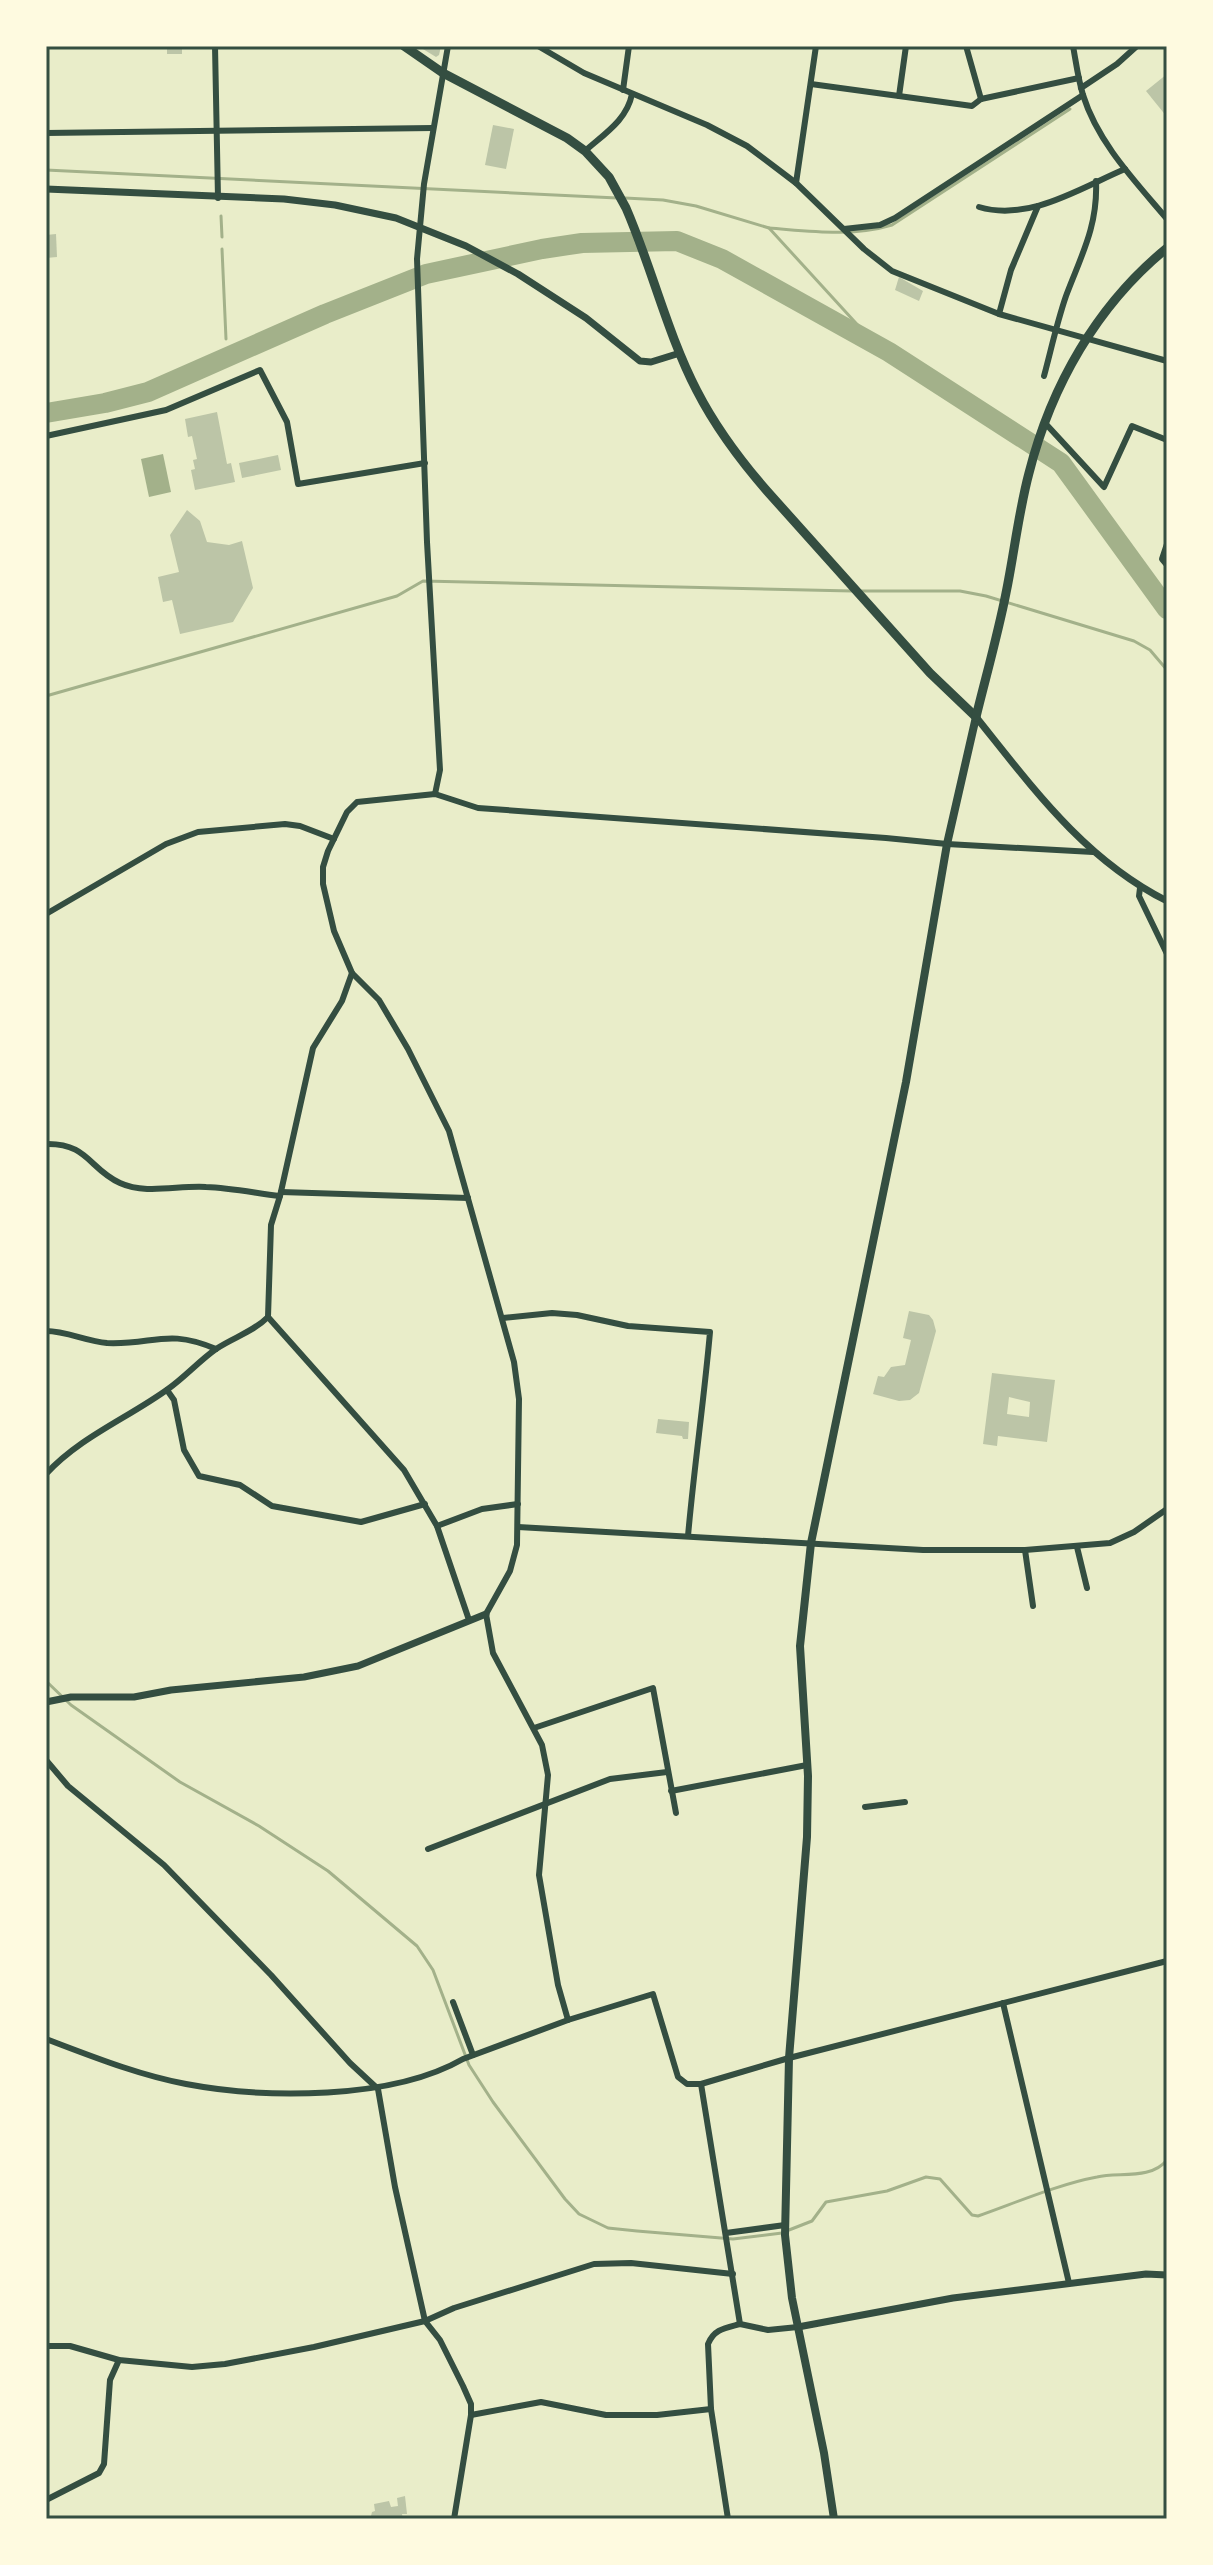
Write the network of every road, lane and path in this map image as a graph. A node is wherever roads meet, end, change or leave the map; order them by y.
1 (215, 46) edge
2 (404, 46) edge
3 (448, 46) edge
4 (538, 46) edge
5 (629, 46) edge
6 (816, 46) edge
7 (906, 46) edge
8 (966, 46) edge
9 (1073, 46) edge
10 (1137, 46) edge
11 (443, 73) junction
12 (1079, 78) junction
13 (811, 84) junction
14 (623, 90) junction
15 (1082, 92) junction
16 (632, 94) junction
17 (899, 96) junction
18 (981, 99) junction
19 (433, 128) junction
20 (217, 131) junction
21 (46, 133) edge
22 (585, 151) junction
23 (1125, 169) junction
24 (1096, 181) junction
25 (796, 183) junction
26 (46, 189) edge
27 (218, 198) junction
28 (1038, 206) junction
29 (979, 207) dead end
30 (1167, 219) edge
31 (419, 228) junction
32 (844, 229) junction
33 (1167, 248) edge
34 (999, 314) junction
35 (1057, 331) junction
36 (1085, 339) junction
37 (680, 353) junction
38 (1167, 361) edge
39 (1044, 376) dead end
40 (1044, 426) junction
41 (46, 436) edge
42 (1167, 440) edge
43 (425, 463) junction
44 (1167, 544) edge
45 (1167, 565) edge
46 (976, 717) junction
47 (435, 794) junction
48 (334, 839) junction
49 (947, 844) junction
50 (1093, 852) junction
51 (1140, 888) junction
52 (1167, 901) edge
53 (46, 914) edge
54 (1167, 954) edge
55 (352, 973) junction
56 (46, 1144) edge
57 (280, 1194) junction
58 (468, 1198) junction
59 (268, 1317) junction
60 (503, 1318) junction
61 (46, 1331) edge
62 (216, 1349) junction
63 (167, 1390) junction
64 (46, 1474) edge
65 (425, 1504) junction
66 (518, 1504) junction
67 (1167, 1509) edge
68 (437, 1526) junction
69 (518, 1527) junction
70 (688, 1536) junction
71 (811, 1543) junction
72 (1077, 1547) junction
73 (1025, 1550) junction
74 (1087, 1588) dead end
75 (1033, 1606) dead end
76 (486, 1614) junction
77 (469, 1620) junction
78 (46, 1702) edge
79 (534, 1728) junction
80 (46, 1760) edge
81 (807, 1765) junction
82 (667, 1772) junction
83 (671, 1791) junction
84 (905, 1802) dead end
85 (545, 1804) junction
86 (865, 1807) dead end
87 (676, 1813) dead end
88 (428, 1849) dead end
89 (1167, 1961) edge
90 (453, 2002) dead end
91 (1003, 2003) junction
92 (568, 2020) junction
93 (46, 2039) edge
94 (473, 2055) junction
95 (789, 2058) junction
96 (701, 2084) junction
97 (378, 2089) junction
98 (785, 2225) junction
99 (726, 2233) junction
100 (733, 2274) junction
101 (1167, 2275) edge
102 (1069, 2283) junction
103 (425, 2321) junction
104 (740, 2324) junction
105 (798, 2327) junction
106 (46, 2346) edge
107 (119, 2360) junction
108 (711, 2409) junction
109 (471, 2415) junction
110 (46, 2500) edge
111 (454, 2519) edge
112 (728, 2519) edge
113 (834, 2519) edge

1 - 20 street
2 - 11 main road
3 - 11 street
4 - 14 street
5 - 14 street
6 - 13 street
7 - 17 street
8 - 18 street
9 - 12 street
10 - 15 street
11 - 19 street
11 - 22 main road
12 - 15 street
12 - 18 street
13 - 17 street
13 - 25 street
14 - 16 street
15 - 23 street
15 - 32 street
16 - 22 street
16 - 25 street
17 - 18 street
19 - 20 street
19 - 31 street
20 - 21 street
20 - 27 street
22 - 37 main road
23 - 24 street
23 - 30 street
24 - 28 street
24 - 35 street
25 - 32 street
26 - 27 street
27 - 31 street
28 - 29 street
28 - 34 street
31 - 37 street
31 - 43 street
32 - 34 street
33 - 36 main road
34 - 35 street
35 - 36 street
35 - 39 street
36 - 38 street
36 - 40 main road
37 - 46 main road
40 - 42 street
40 - 46 main road
41 - 43 street
43 - 47 street
44 - 45 street
46 - 49 main road
46 - 50 street
47 - 48 street
47 - 49 street
48 - 53 street
48 - 55 street
49 - 50 street
49 - 71 main road
50 - 51 street
51 - 52 street
51 - 54 street
55 - 57 street
55 - 58 street
56 - 57 street
57 - 58 street
57 - 59 street
58 - 60 street
59 - 62 street
59 - 65 street
60 - 66 street
60 - 70 street
61 - 62 street
62 - 63 street
63 - 64 street
63 - 65 street
65 - 68 street
66 - 68 street
66 - 69 street
67 - 72 street
68 - 77 street
69 - 70 street
69 - 76 street
70 - 71 street
71 - 73 street
71 - 81 main road
72 - 73 street
72 - 74 street
73 - 75 street
76 - 77 street
76 - 79 street
77 - 78 street
79 - 82 street
79 - 85 street
80 - 97 street
81 - 83 street
81 - 95 main road
82 - 83 street
82 - 85 street
83 - 87 street
84 - 86 street
85 - 88 street
85 - 92 street
89 - 91 street
90 - 94 street
91 - 95 street
91 - 102 street
92 - 94 street
92 - 96 street
93 - 97 street
94 - 97 street
95 - 96 street
95 - 98 main road
96 - 99 street
97 - 103 street
98 - 99 street
98 - 105 main road
99 - 100 street
100 - 103 street
100 - 104 street
101 - 102 street
102 - 105 street
103 - 107 street
103 - 109 street
104 - 105 street
104 - 108 street
105 - 113 main road
106 - 107 street
107 - 110 street
108 - 109 street
108 - 112 street
109 - 111 street

